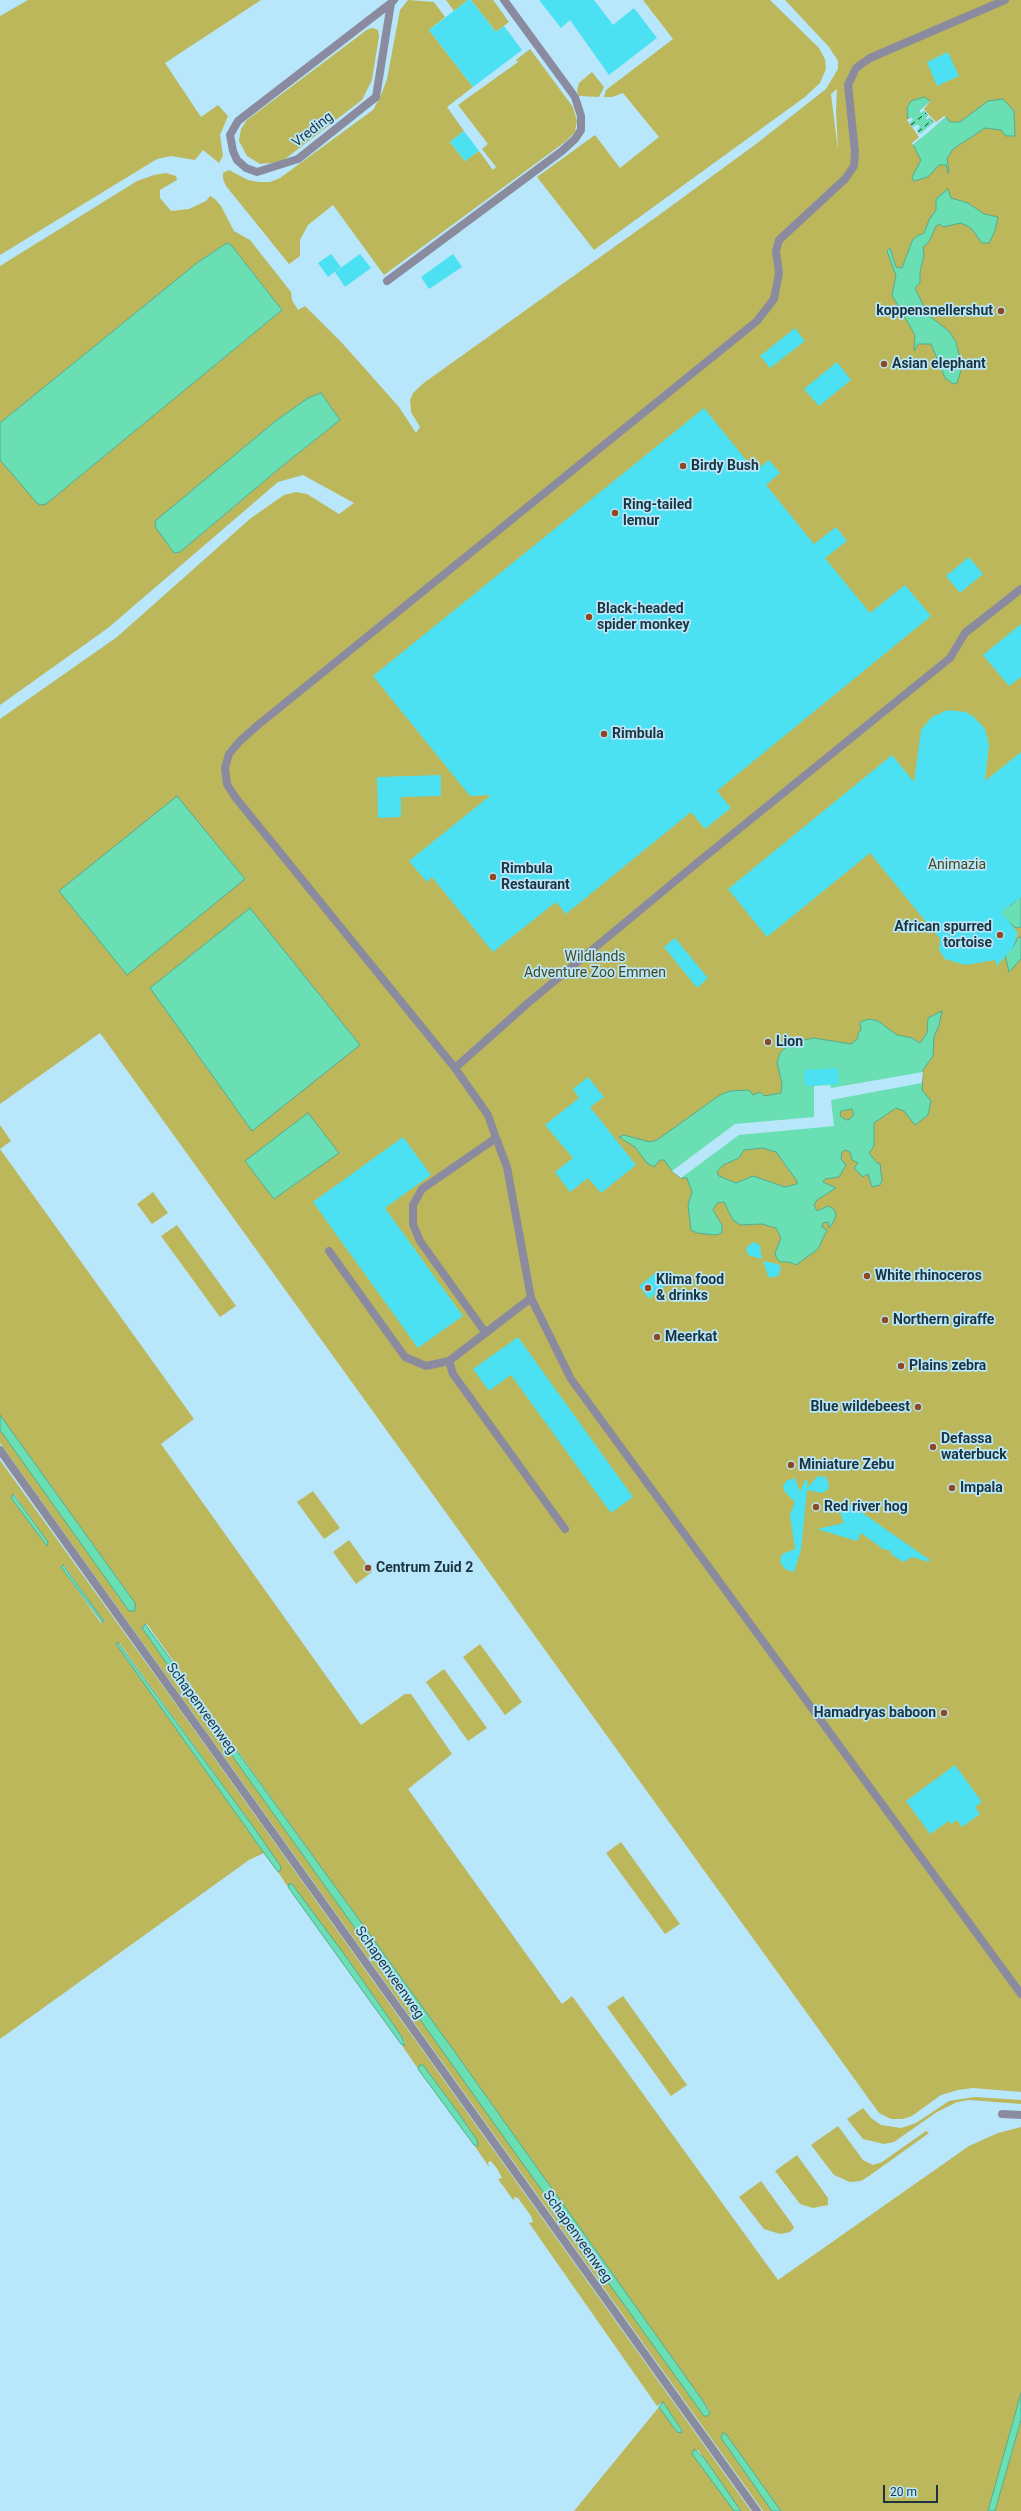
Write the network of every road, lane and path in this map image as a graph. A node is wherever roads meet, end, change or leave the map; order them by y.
1 (504, 0) edge
2 (1005, 0) edge
3 (392, 1) edge
4 (387, 281) dead end
5 (1021, 589) edge
6 (455, 1068) junction
7 (496, 1138) junction
8 (329, 1251) dead end
9 (531, 1298) junction
10 (485, 1332) junction
11 (449, 1361) junction
12 (0, 1450) edge
13 (564, 1529) dead end
14 (1021, 1994) edge
15 (1002, 2114) dead end
16 (1021, 2115) edge
17 (757, 2511) edge

1 - 4 street
2 - 6 street
3 - 3 street, Vreding
5 - 6 street
6 - 7 street
7 - 9 street
7 - 10 street
8 - 11 street
9 - 10 street
9 - 14 street
10 - 11 street
11 - 13 street
12 - 17 street, Schapenveenweg
15 - 16 street

